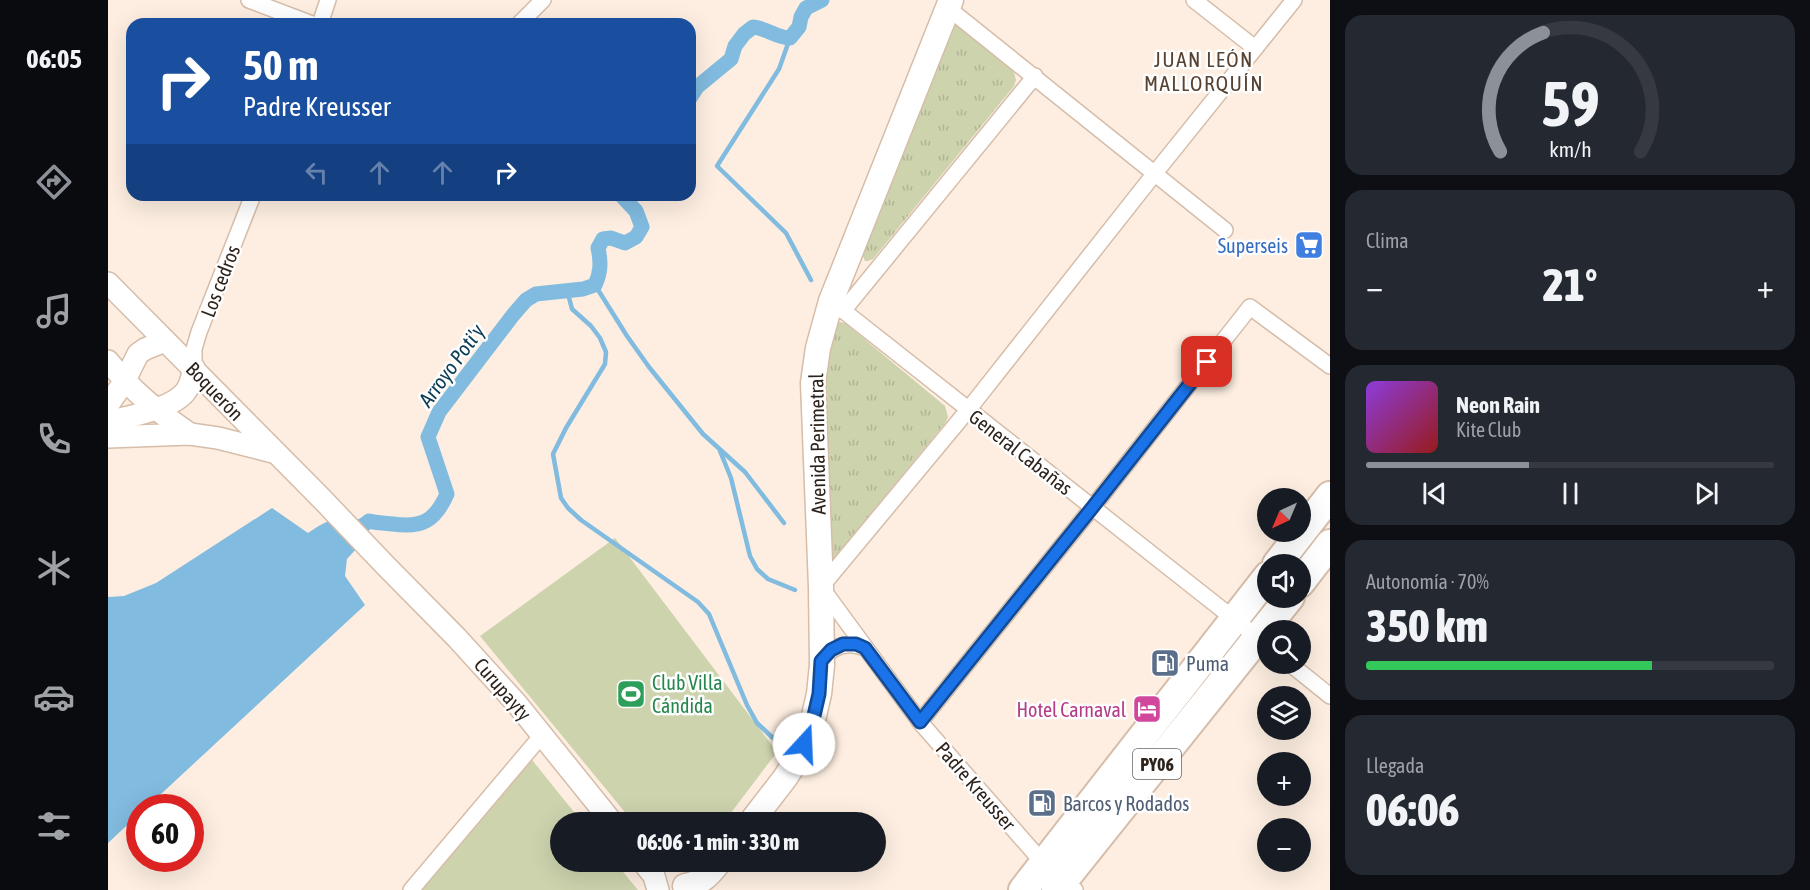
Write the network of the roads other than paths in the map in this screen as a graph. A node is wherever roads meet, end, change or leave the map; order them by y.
1 (249, 0) edge
2 (328, 0) edge
3 (543, 0) edge
4 (1194, 0) edge
5 (1294, 0) edge
6 (949, 4) edge
7 (296, 18) edge
8 (322, 18) edge
9 (525, 18) edge
10 (1256, 48) junction
11 (1035, 76) junction
12 (1155, 173) junction
13 (251, 201) edge
14 (1226, 230) dead end
15 (108, 283) edge
16 (837, 306) junction
17 (165, 341) junction
18 (108, 362) edge
19 (1330, 366) edge
20 (194, 368) junction
21 (124, 382) junction
22 (108, 405) edge
23 (154, 409) junction
24 (968, 410) junction
25 (108, 422) edge
26 (190, 434) junction
27 (108, 437) edge
28 (276, 453) junction
29 (1330, 496) edge
30 (322, 499) joint
31 (1092, 508) junction
32 (1330, 544) edge
33 (1285, 554) edge
34 (1311, 569) edge
35 (821, 587) junction
36 (1257, 590) edge
37 (1233, 620) junction
38 (1257, 638) edge
39 (865, 648) junction
40 (1257, 649) edge
41 (821, 661) junction
42 (1303, 674) edge
43 (1330, 696) edge
44 (920, 722) junction
45 (542, 735) junction
46 (604, 812) edge
47 (759, 812) edge
48 (1060, 881) edge
49 (411, 890) edge
50 (1023, 890) edge

1 - 7 street
2 - 8 street
3 - 9 street
4 - 10 street
5 - 10 street
6 - 11 street
6 - 16 main road, Avenida Perimetral
10 - 12 street
11 - 12 street
11 - 16 street
12 - 14 street
12 - 24 street
13 - 20 street, Los cedros
15 - 17 street, Boquerón
16 - 24 street, General Cabañas
16 - 35 main road, Avenida Perimetral
17 - 20 street, Boquerón
17 - 21 street
18 - 21 street
19 - 31 street
20 - 23 street
20 - 28 street, Boquerón
21 - 22 street
21 - 23 street
23 - 25 street
23 - 26 street
24 - 31 street, General Cabañas
24 - 35 street
26 - 27 street
26 - 28 street
28 - 30 street, Boquerón
29 - 33 highway
30 - 45 street, Curupayty
31 - 37 street, General Cabañas
31 - 44 street
32 - 34 highway
35 - 39 street, Padre Kreusser
35 - 41 main road, Avenida Perimetral
36 - 37 highway, PY06
37 - 38 street, General Cabañas
37 - 48 highway, PY06
39 - 41 street
39 - 44 street, Padre Kreusser
40 - 48 highway, PY06
41 - 47 main road, Avenida Perimetral
42 - 43 street
44 - 48 street, Padre Kreusser
45 - 46 street, Curupayty
45 - 49 street
48 - 50 highway, PY06

